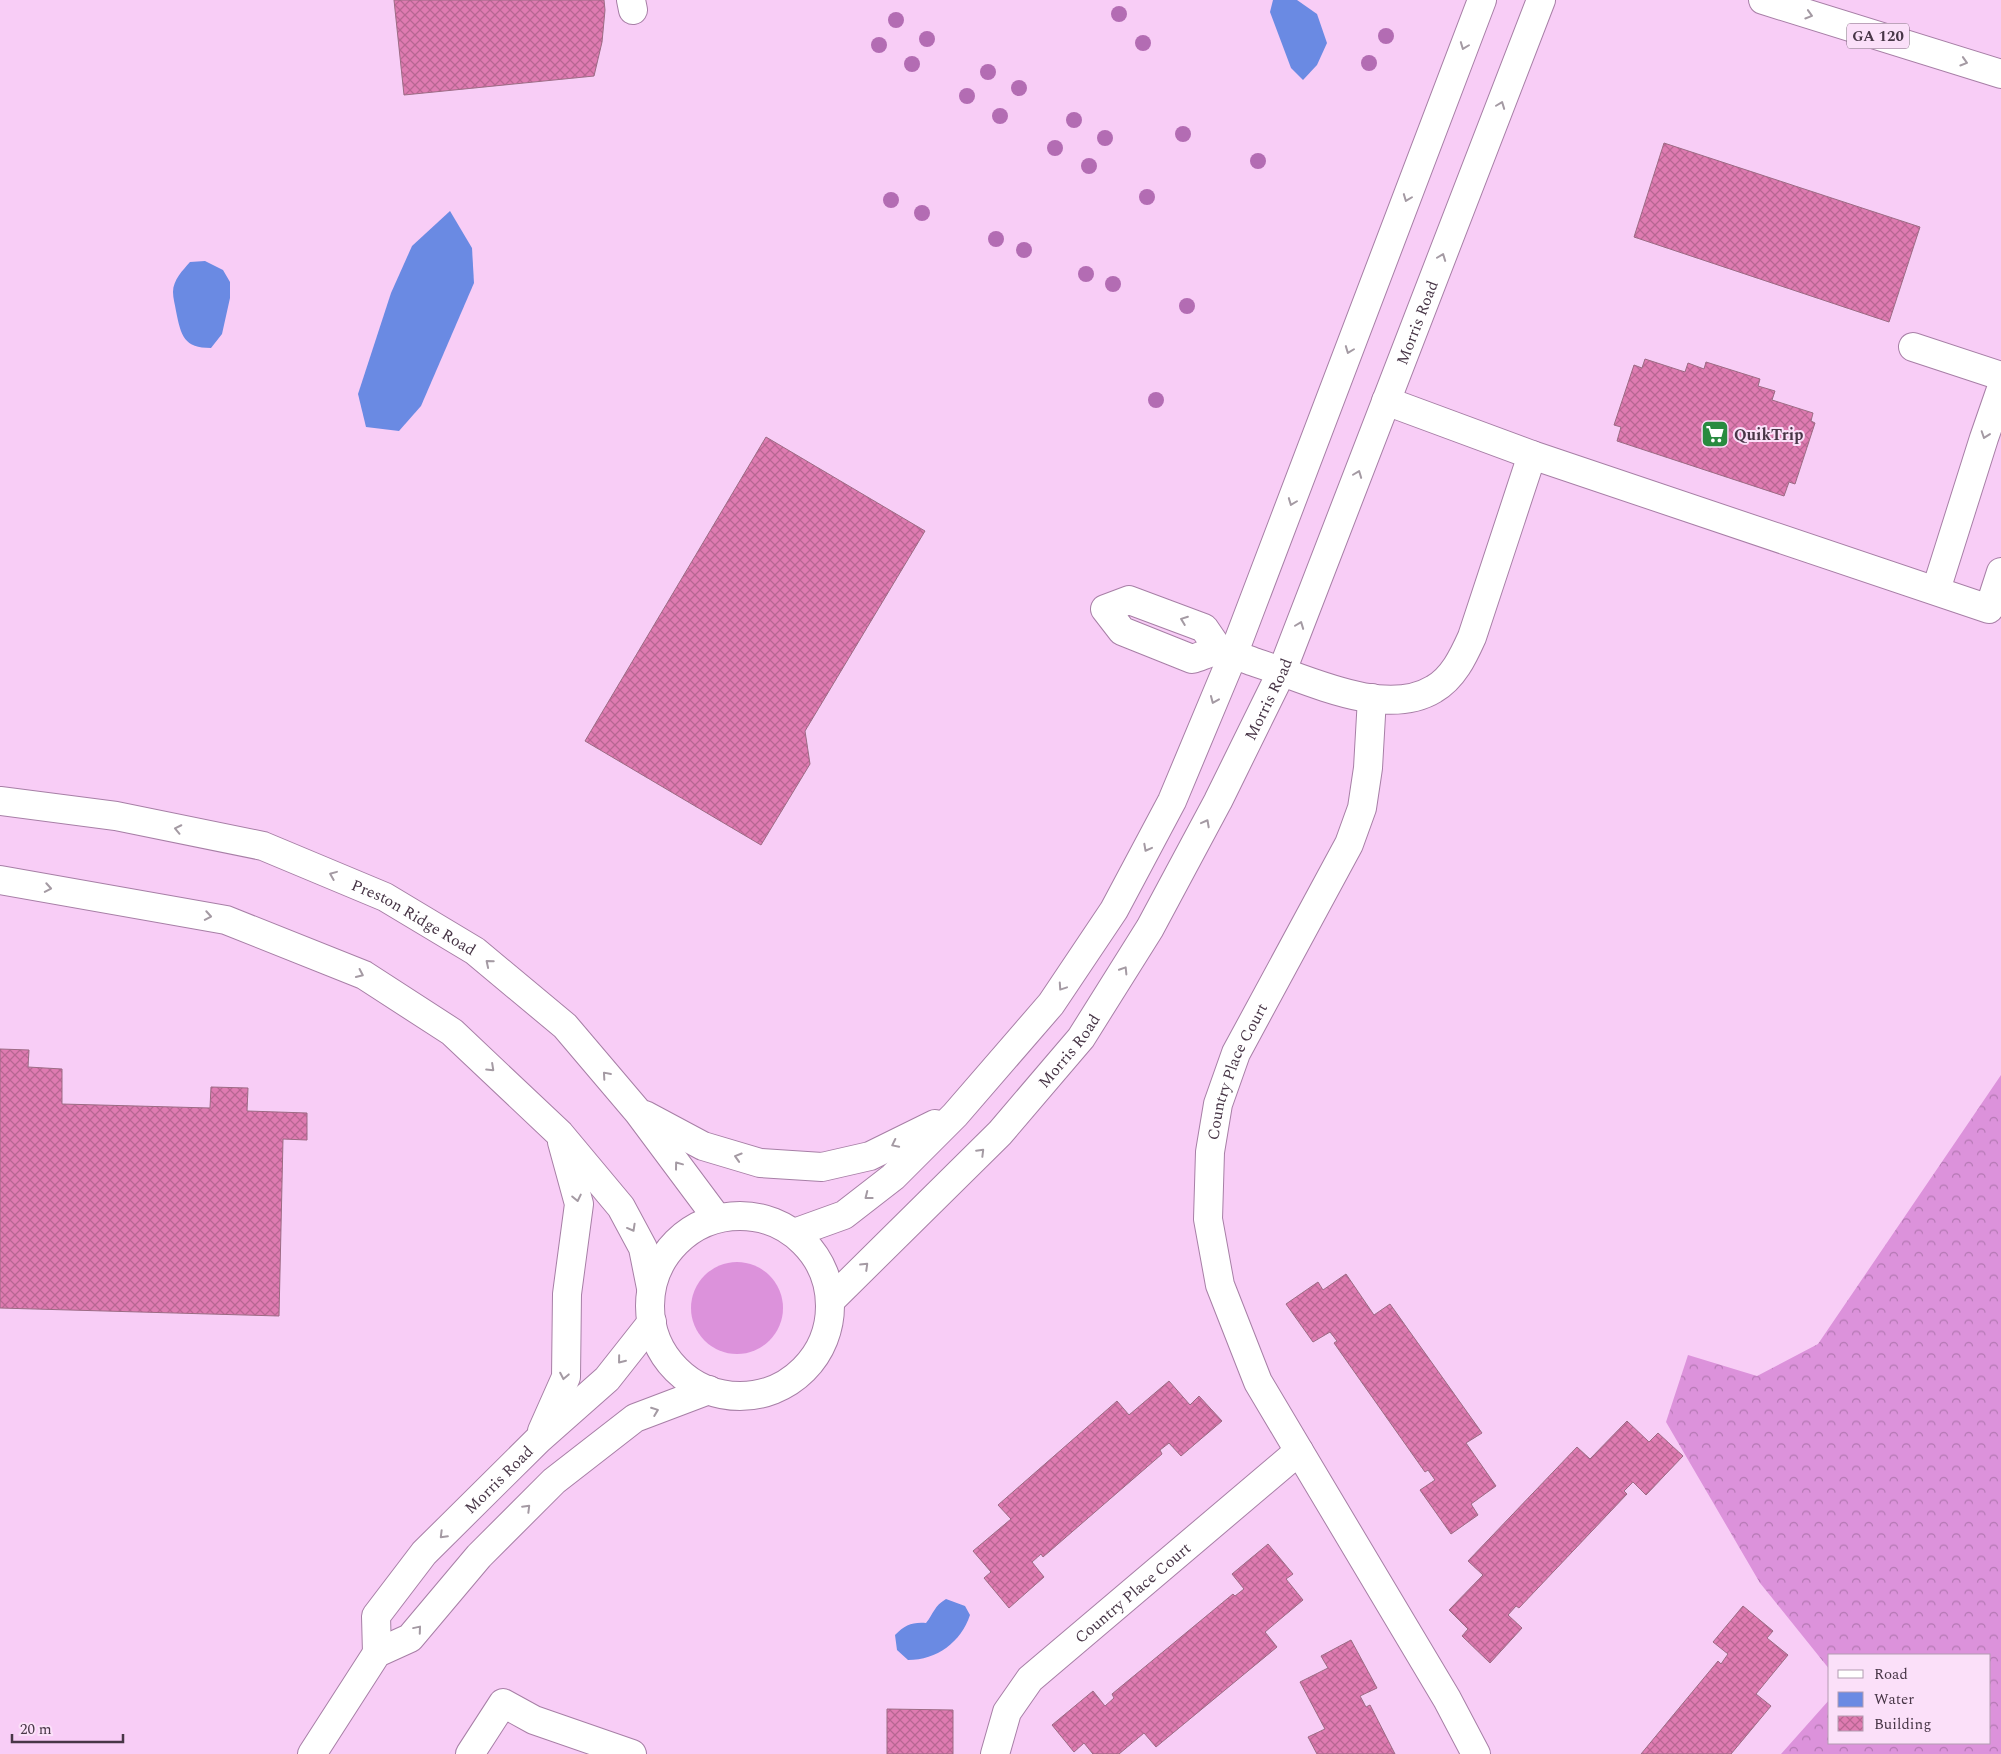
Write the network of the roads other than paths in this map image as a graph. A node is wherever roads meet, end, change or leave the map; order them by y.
1 (1482, 0) edge
2 (1541, 0) edge
3 (1763, 0) edge
4 (1998, 75) edge
5 (1913, 347) dead end
6 (2001, 376) edge
7 (2001, 389) edge
8 (1386, 401) junction
9 (1532, 455) junction
10 (2001, 572) edge
11 (1936, 590) junction
12 (1226, 653) junction
13 (1282, 671) junction
14 (1372, 698) junction
15 (0, 801) edge
16 (0, 880) edge
17 (638, 1112) junction
18 (955, 1114) junction
19 (560, 1134) junction
20 (717, 1218) junction
21 (794, 1233) junction
22 (652, 1288) junction
23 (831, 1300) junction
24 (652, 1322) junction
25 (709, 1390) junction
26 (538, 1440) junction
27 (1299, 1451) junction
28 (377, 1653) junction
29 (322, 1750) edge
30 (470, 1754) edge
31 (632, 1754) edge
32 (995, 1754) edge
33 (1476, 1754) edge

1 -> 12 main road
8 -> 2 main road, Morris Road
3 -> 4 main road, GA 120
5 - 6 main road
7 -> 11 main road
8 - 9 main road
13 -> 8 main road, Morris Road
9 - 11 main road
9 - 14 main road
10 - 11 main road
12 - 13 main road
12 -> 18 main road
13 - 14 main road
23 -> 13 main road, Morris Road
14 - 27 main road, Country Place Court
17 -> 15 main road, Preston Ridge Road
16 -> 19 main road
18 -> 17 main road
20 -> 17 main road, Preston Ridge Road
18 -> 21 main road
19 -> 22 main road
19 -> 26 main road
20 - 21 main road
20 - 22 main road
21 - 23 main road
22 - 24 main road
23 - 25 main road
24 - 25 main road
24 -> 26 main road, Morris Road
28 -> 25 main road
26 -> 28 main road, Morris Road
27 - 32 main road, Country Place Court
27 - 33 main road, Country Place Court
28 - 29 main road
30 - 31 main road

